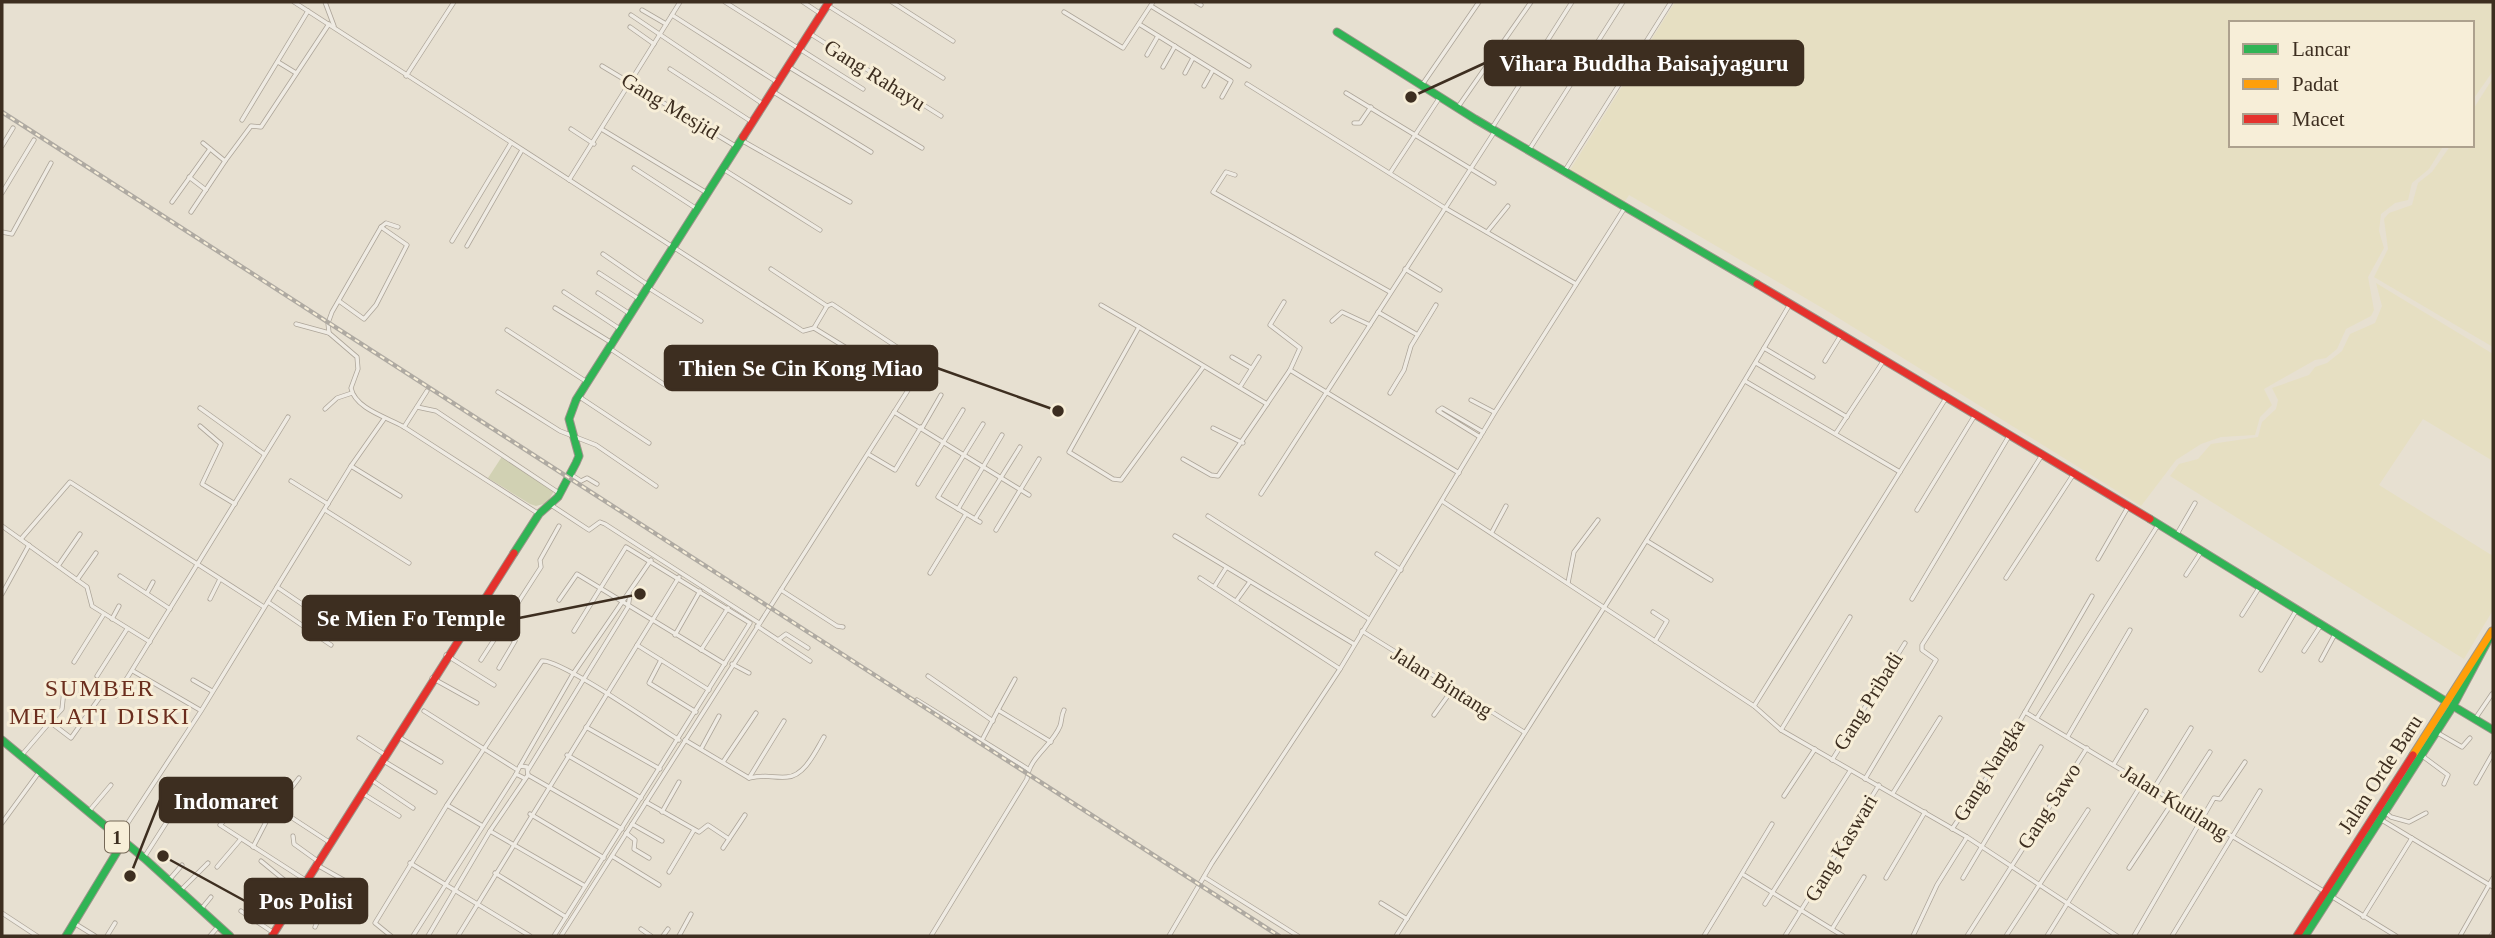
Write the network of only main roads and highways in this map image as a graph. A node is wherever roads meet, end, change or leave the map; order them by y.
1 (828, 3) edge
2 (1337, 32) dead end
3 (2493, 631) edge
4 (2450, 704) junction
5 (2493, 730) edge
6 (2, 743) edge
7 (2410, 766) junction
8 (120, 842) junction
9 (2328, 894) junction
10 (273, 935) edge
11 (66, 936) edge
12 (224, 936) edge
13 (230, 936) edge
14 (2297, 936) edge
15 (2305, 936) edge

1 - 10 main road
2 - 4 main road
3 - 4 main road, Jalan Orde Baru
4 - 5 main road
4 - 7 main road, Jalan Orde Baru
4 - 7 main road, Jalan Orde Baru
6 - 8 main road, 1
6 - 8 main road, 1
7 - 9 main road, Jalan Orde Baru
7 - 9 main road, Jalan Orde Baru
8 - 11 main road
8 - 12 main road, 1
8 - 13 main road, 1
9 - 14 main road, Jalan Orde Baru
9 - 15 main road, Jalan Orde Baru

